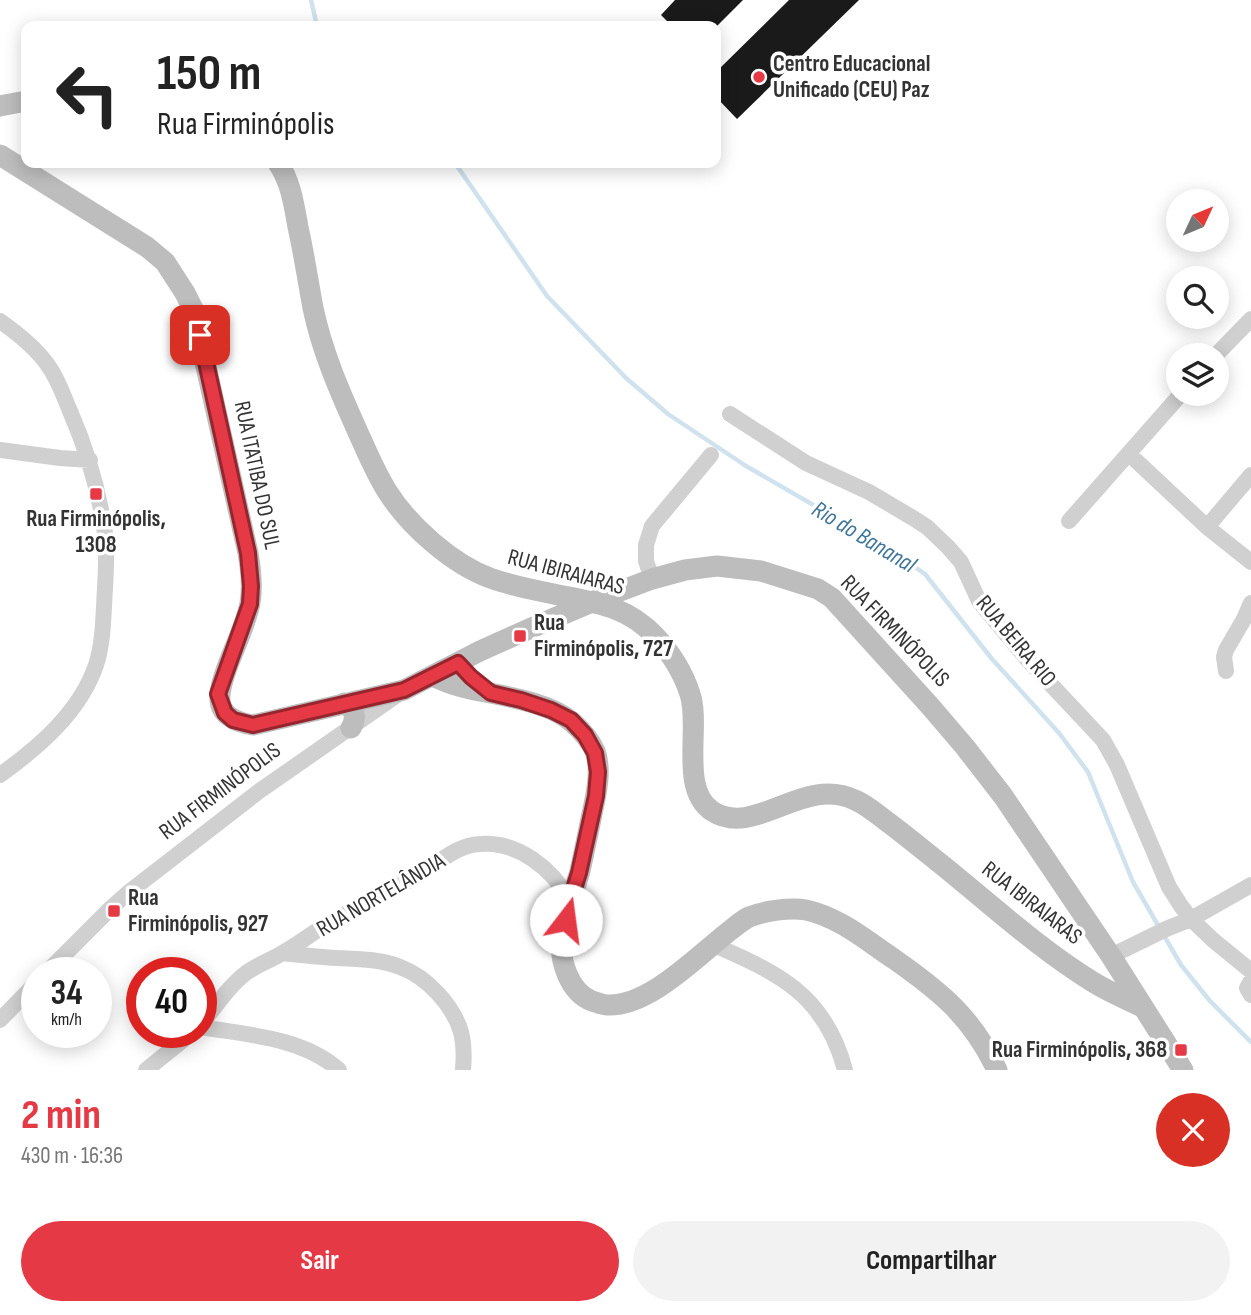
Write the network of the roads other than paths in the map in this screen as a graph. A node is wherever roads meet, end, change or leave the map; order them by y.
1 (21, 102) edge
2 (0, 106) edge
3 (0, 155) edge
4 (280, 168) edge
5 (1251, 318) edge
6 (0, 321) edge
7 (1227, 343) edge
8 (1171, 406) edge
9 (730, 414) dead end
10 (0, 450) edge
11 (1129, 454) junction
12 (711, 455) dead end
13 (90, 460) junction
14 (1251, 475) edge
15 (1069, 521) dead end
16 (1207, 527) junction
17 (1251, 562) edge
18 (652, 579) junction
19 (594, 601) junction
20 (1251, 603) edge
21 (458, 663) junction
22 (1226, 670) dead end
23 (432, 677) junction
24 (404, 690) junction
25 (491, 693) junction
26 (344, 703) junction
27 (351, 728) junction
28 (0, 775) edge
29 (1251, 885) edge
30 (570, 901) junction
31 (1191, 919) junction
32 (712, 944) junction
33 (1118, 952) junction
34 (282, 953) junction
35 (62, 957) edge
36 (1251, 971) edge
37 (1086, 977) junction
38 (1251, 981) edge
39 (1118, 986) junction
40 (1251, 995) edge
41 (21, 998) edge
42 (217, 1004) edge
43 (0, 1020) edge
44 (217, 1029) edge
45 (173, 1048) edge
46 (146, 1070) edge
47 (339, 1070) edge
48 (463, 1070) edge
49 (845, 1070) edge
50 (997, 1070) edge
51 (1183, 1070) edge

1 - 2 main road
3 - 26 main road, RUA ITATIBA DO SUL
4 - 19 main road, RUA IBIRAIARAS
5 - 7 street
6 - 13 street
8 - 11 street
9 - 31 street, RUA BEIRA RIO
10 - 13 street
11 - 15 street
11 - 16 street
12 - 18 street
13 - 28 street
14 - 16 street
16 - 17 street
18 - 19 main road, RUA FIRMINÓPOLIS
18 - 33 main road, RUA FIRMINÓPOLIS
19 - 21 main road, RUA FIRMINÓPOLIS
19 - 37 main road, RUA IBIRAIARAS
20 - 22 street
21 - 23 main road, RUA FIRMINÓPOLIS
21 - 25 main road
23 - 24 main road, RUA FIRMINÓPOLIS
23 - 25 main road
24 - 26 main road, RUA ITATIBA DO SUL
24 - 27 street, RUA FIRMINÓPOLIS
25 - 30 main road
26 - 27 main road
27 - 35 street, RUA FIRMINÓPOLIS
29 - 31 street
30 - 32 main road
30 - 34 street, RUA NORTELÂNDIA
31 - 33 street
31 - 36 street, RUA BEIRA RIO
32 - 49 street
32 - 50 main road
33 - 37 main road
33 - 39 main road, RUA FIRMINÓPOLIS
34 - 42 street, RUA NORTELÂNDIA
34 - 48 street
37 - 39 main road, RUA IBIRAIARAS
38 - 40 street
39 - 51 main road, RUA FIRMINÓPOLIS
41 - 43 street
44 - 47 street
45 - 46 street

